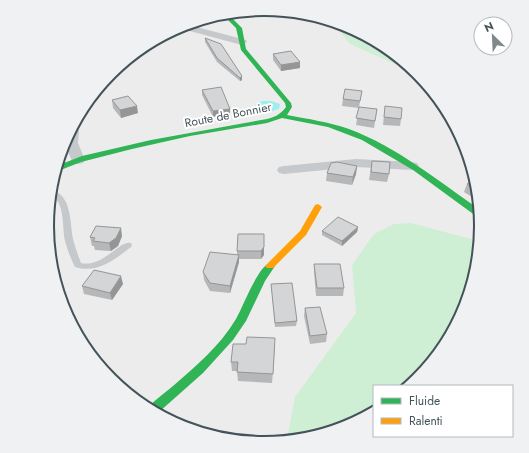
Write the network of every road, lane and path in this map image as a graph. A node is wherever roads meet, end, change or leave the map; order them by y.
1 (230, 19) edge
2 (192, 29) edge
3 (242, 42) junction
4 (281, 116) junction
5 (71, 144) edge
6 (78, 160) junction
7 (412, 166) junction
8 (63, 167) edge
9 (284, 170) dead end
10 (57, 195) edge
11 (318, 207) dead end
12 (475, 211) edge
13 (128, 245) dead end
14 (156, 407) edge

1 - 3 street, Route de Bonnier
2 - 3 street
3 - 4 street, Route de Bonnier
4 - 6 street, Route de Bonnier
4 - 7 street
5 - 6 street
6 - 8 street, Route de Bonnier
7 - 9 street
7 - 12 street
10 - 13 lane
11 - 14 street

